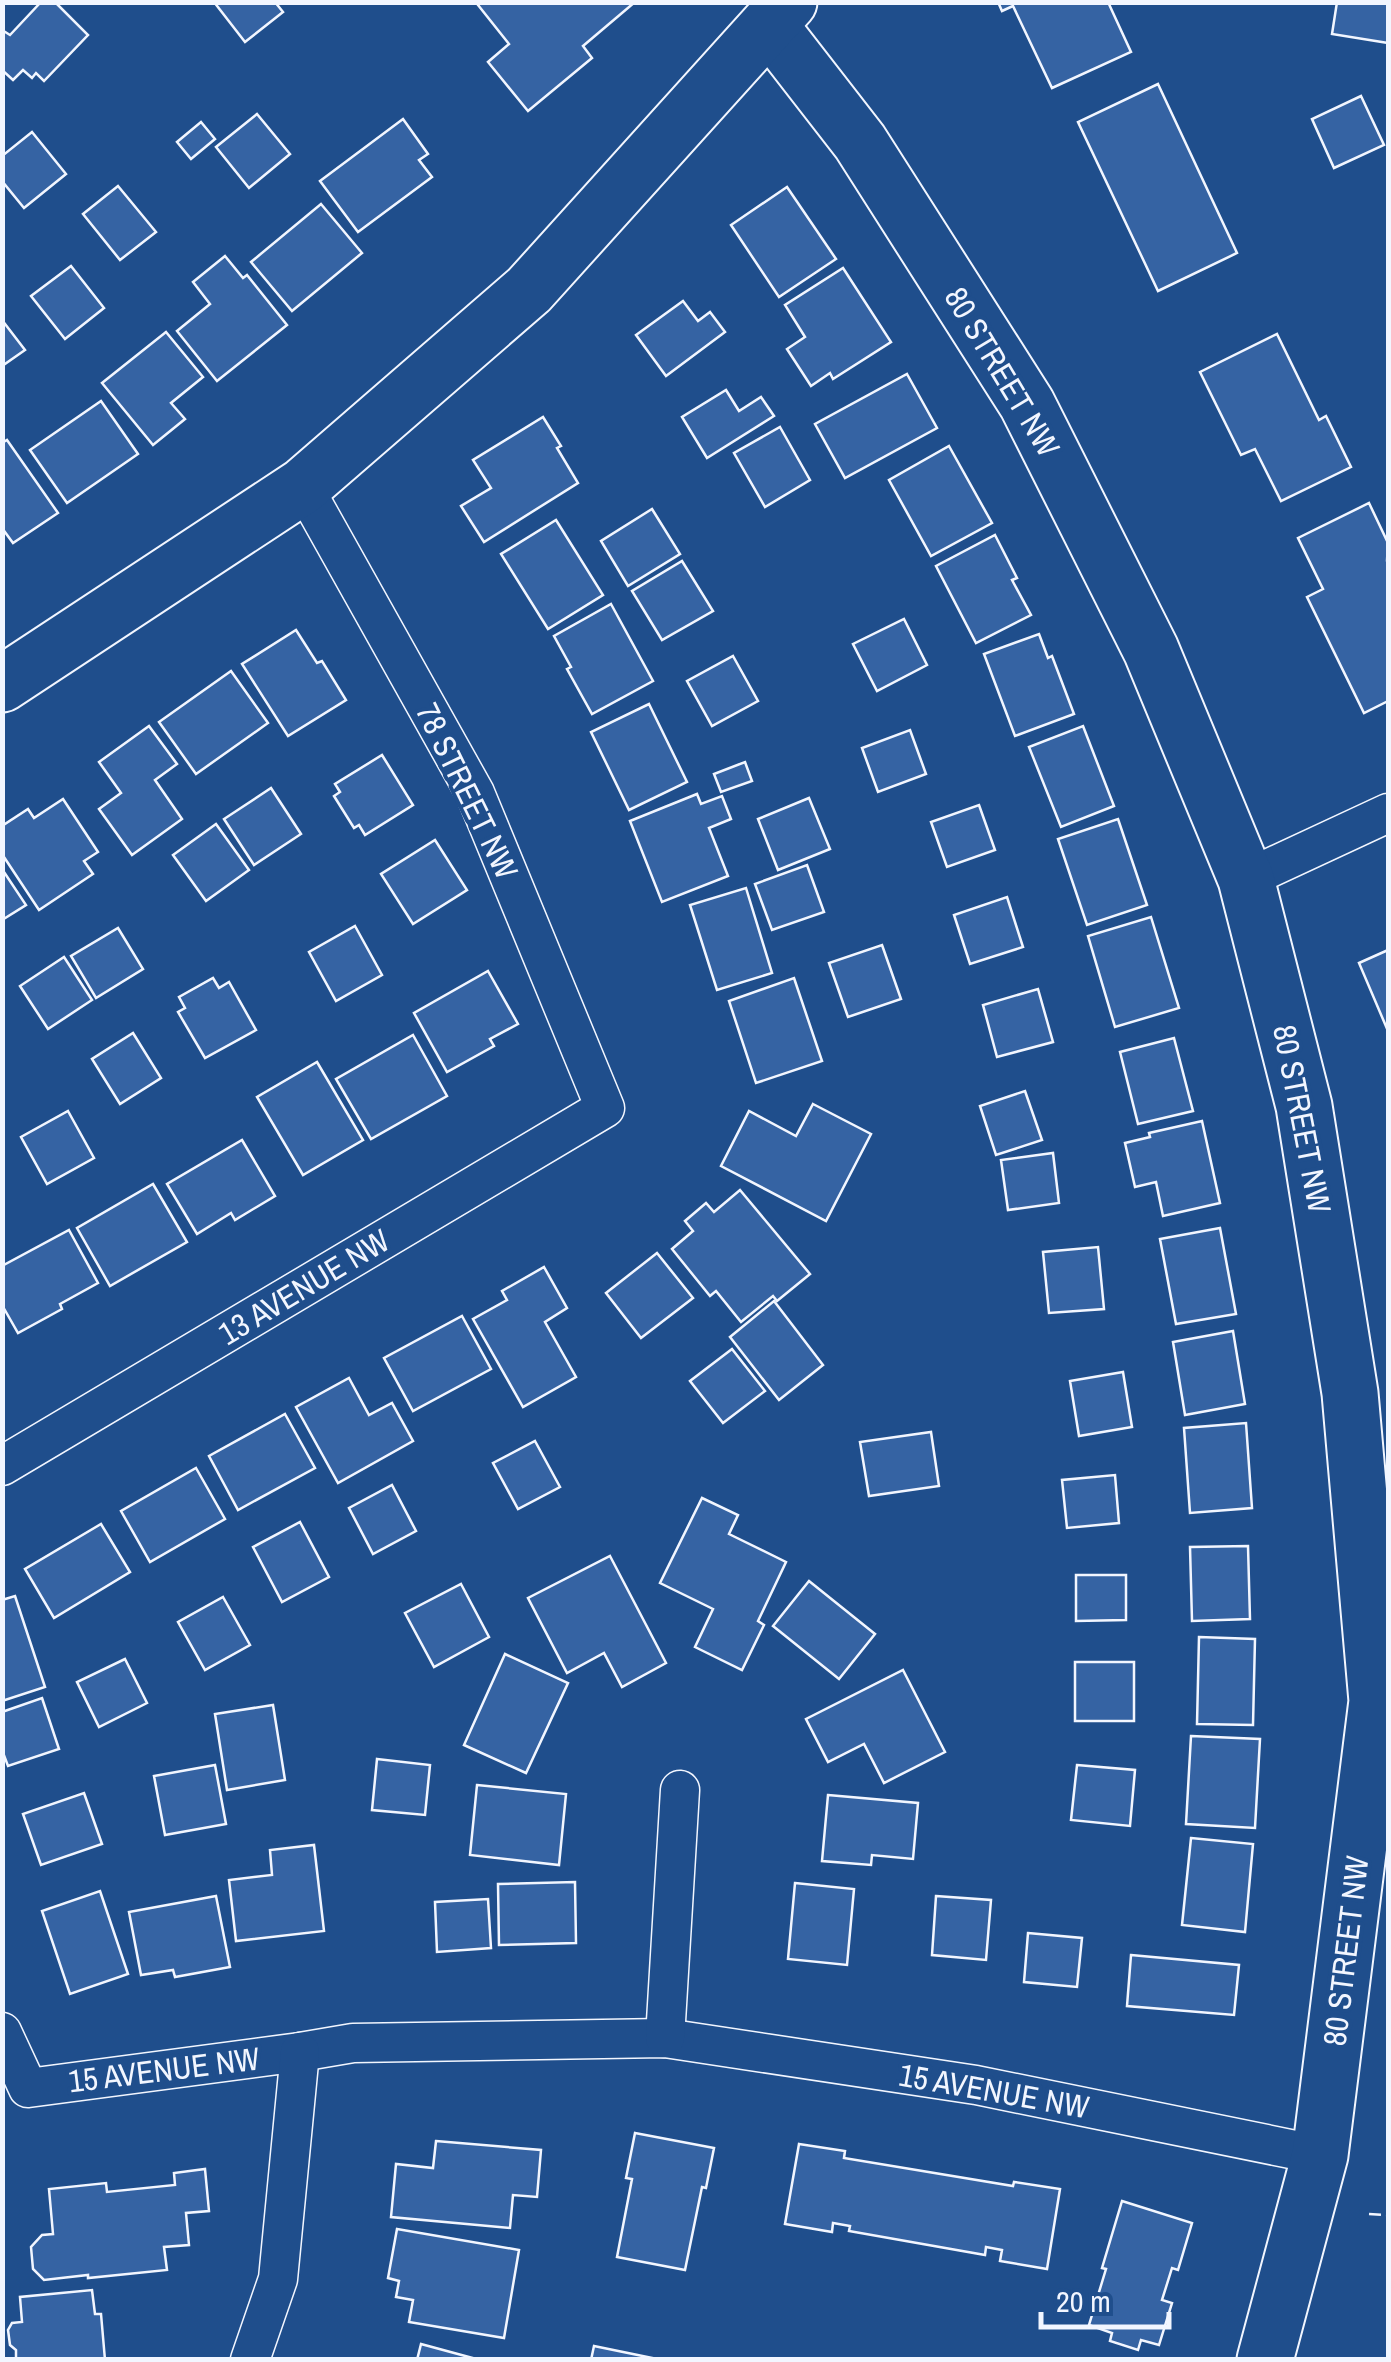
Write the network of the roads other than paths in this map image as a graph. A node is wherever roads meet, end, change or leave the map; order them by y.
1 (770, 10) edge
2 (303, 486) junction
3 (2, 684) edge
4 (1388, 813) edge
5 (1246, 879) junction
6 (604, 1108) joint
7 (2, 1466) edge
8 (680, 1790) dead end
9 (2, 2032) edge
10 (665, 2038) junction
11 (300, 2052) junction
12 (1320, 2155) junction
13 (250, 2360) edge
14 (1264, 2360) edge

1 - 2 street
1 - 5 street, 80 STREET NW
2 - 3 street
2 - 6 street, 78 STREET NW
4 - 5 street
5 - 12 street, 80 STREET NW
6 - 7 street, 13 AVENUE NW
8 - 10 street
9 - 11 street, 15 AVENUE NW
10 - 11 street, 15 AVENUE NW
10 - 12 street, 15 AVENUE NW
11 - 13 street, 15 AVENUE NW
12 - 14 street, 80 STREET NW

